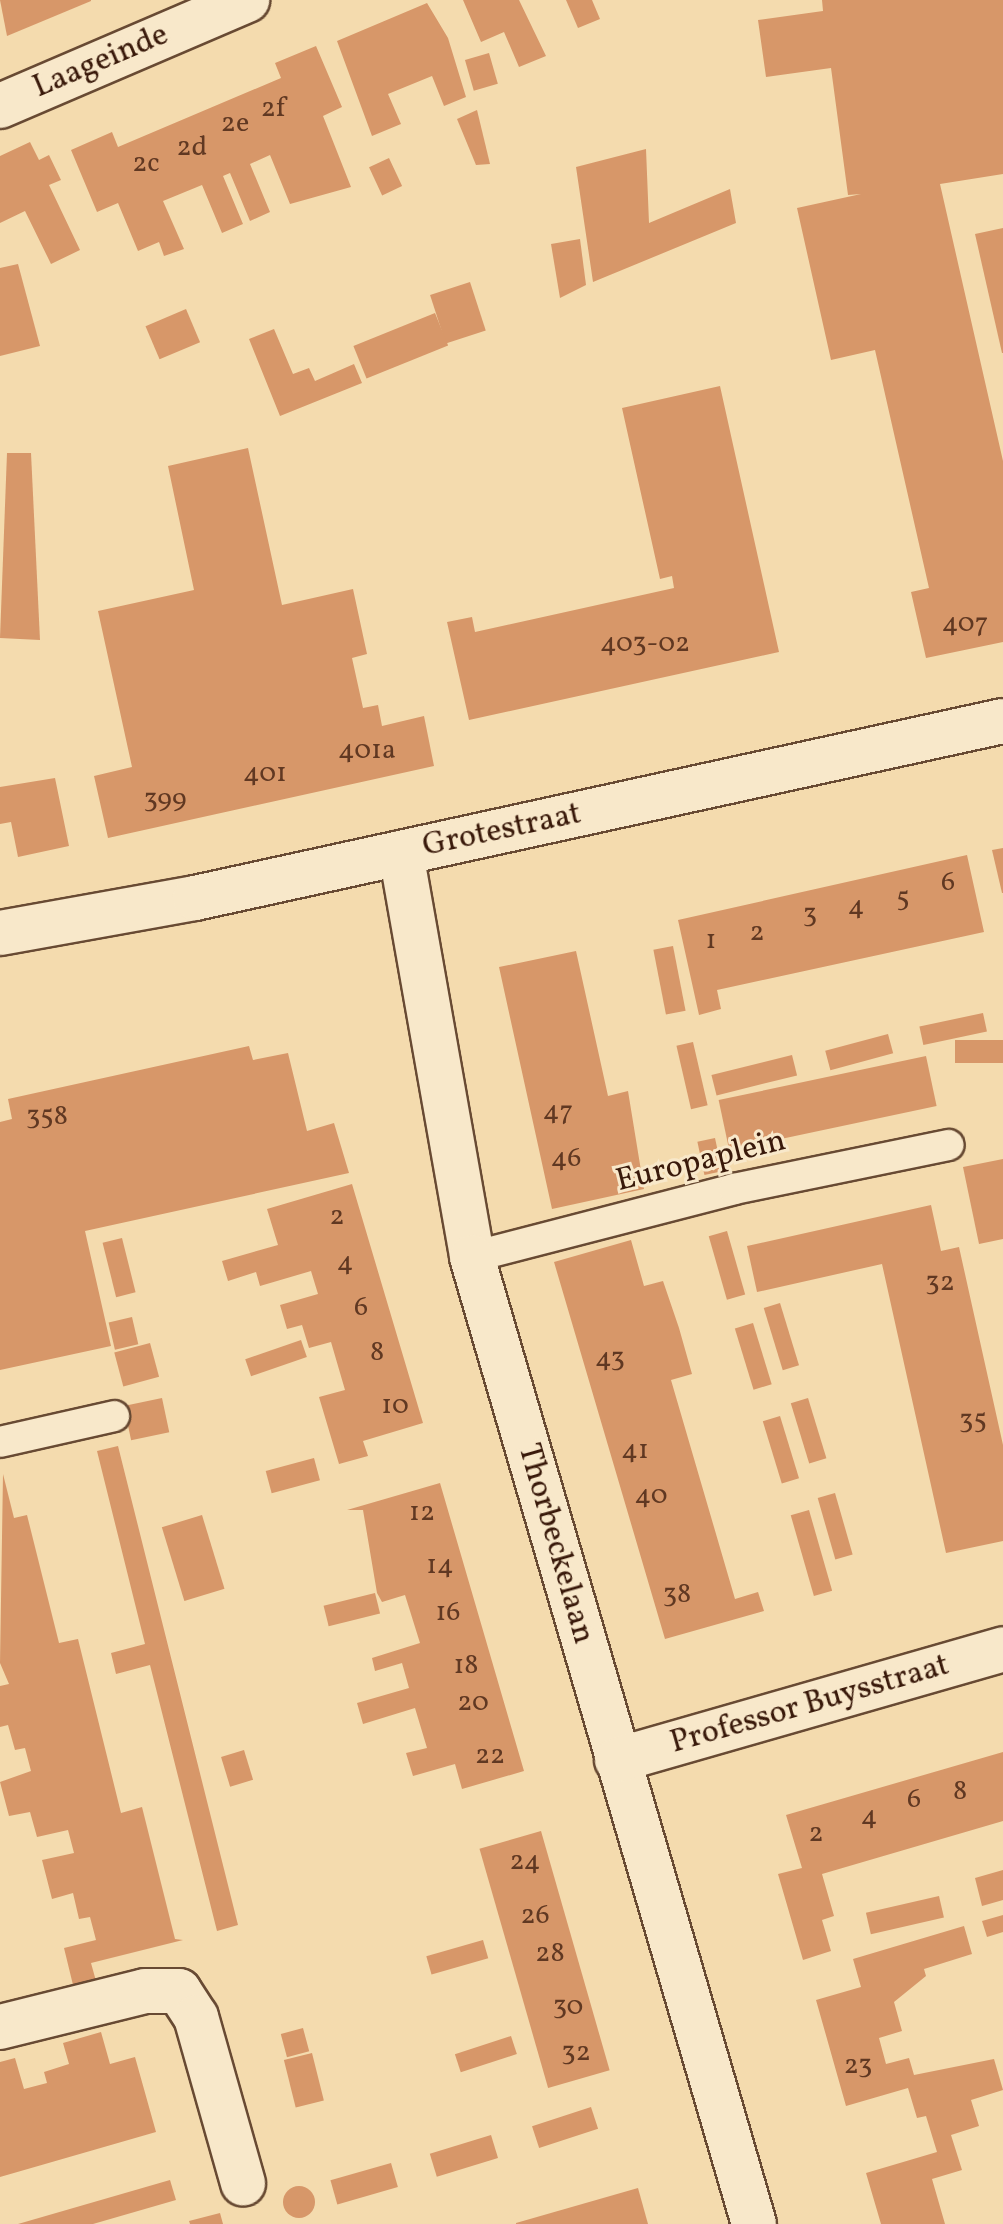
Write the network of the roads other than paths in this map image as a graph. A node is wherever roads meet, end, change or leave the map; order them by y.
1 (247, 0) edge
2 (0, 106) edge
3 (1003, 721) edge
4 (401, 853) junction
5 (0, 933) edge
6 (949, 1145) dead end
7 (472, 1257) junction
8 (114, 1416) dead end
9 (0, 1442) edge
10 (1003, 1649) edge
11 (617, 1760) junction
12 (0, 2027) edge
13 (243, 2183) dead end
14 (754, 2224) edge

1 - 2 street, Laageinde
3 - 4 street, Grotestraat
4 - 5 street, Grotestraat
4 - 7 street, Thorbeckelaan
6 - 7 lane, Europaplein
7 - 11 street, Thorbeckelaan
8 - 9 lane
10 - 11 street, Professor Buysstraat
11 - 14 street, Thorbeckelaan
12 - 13 street

